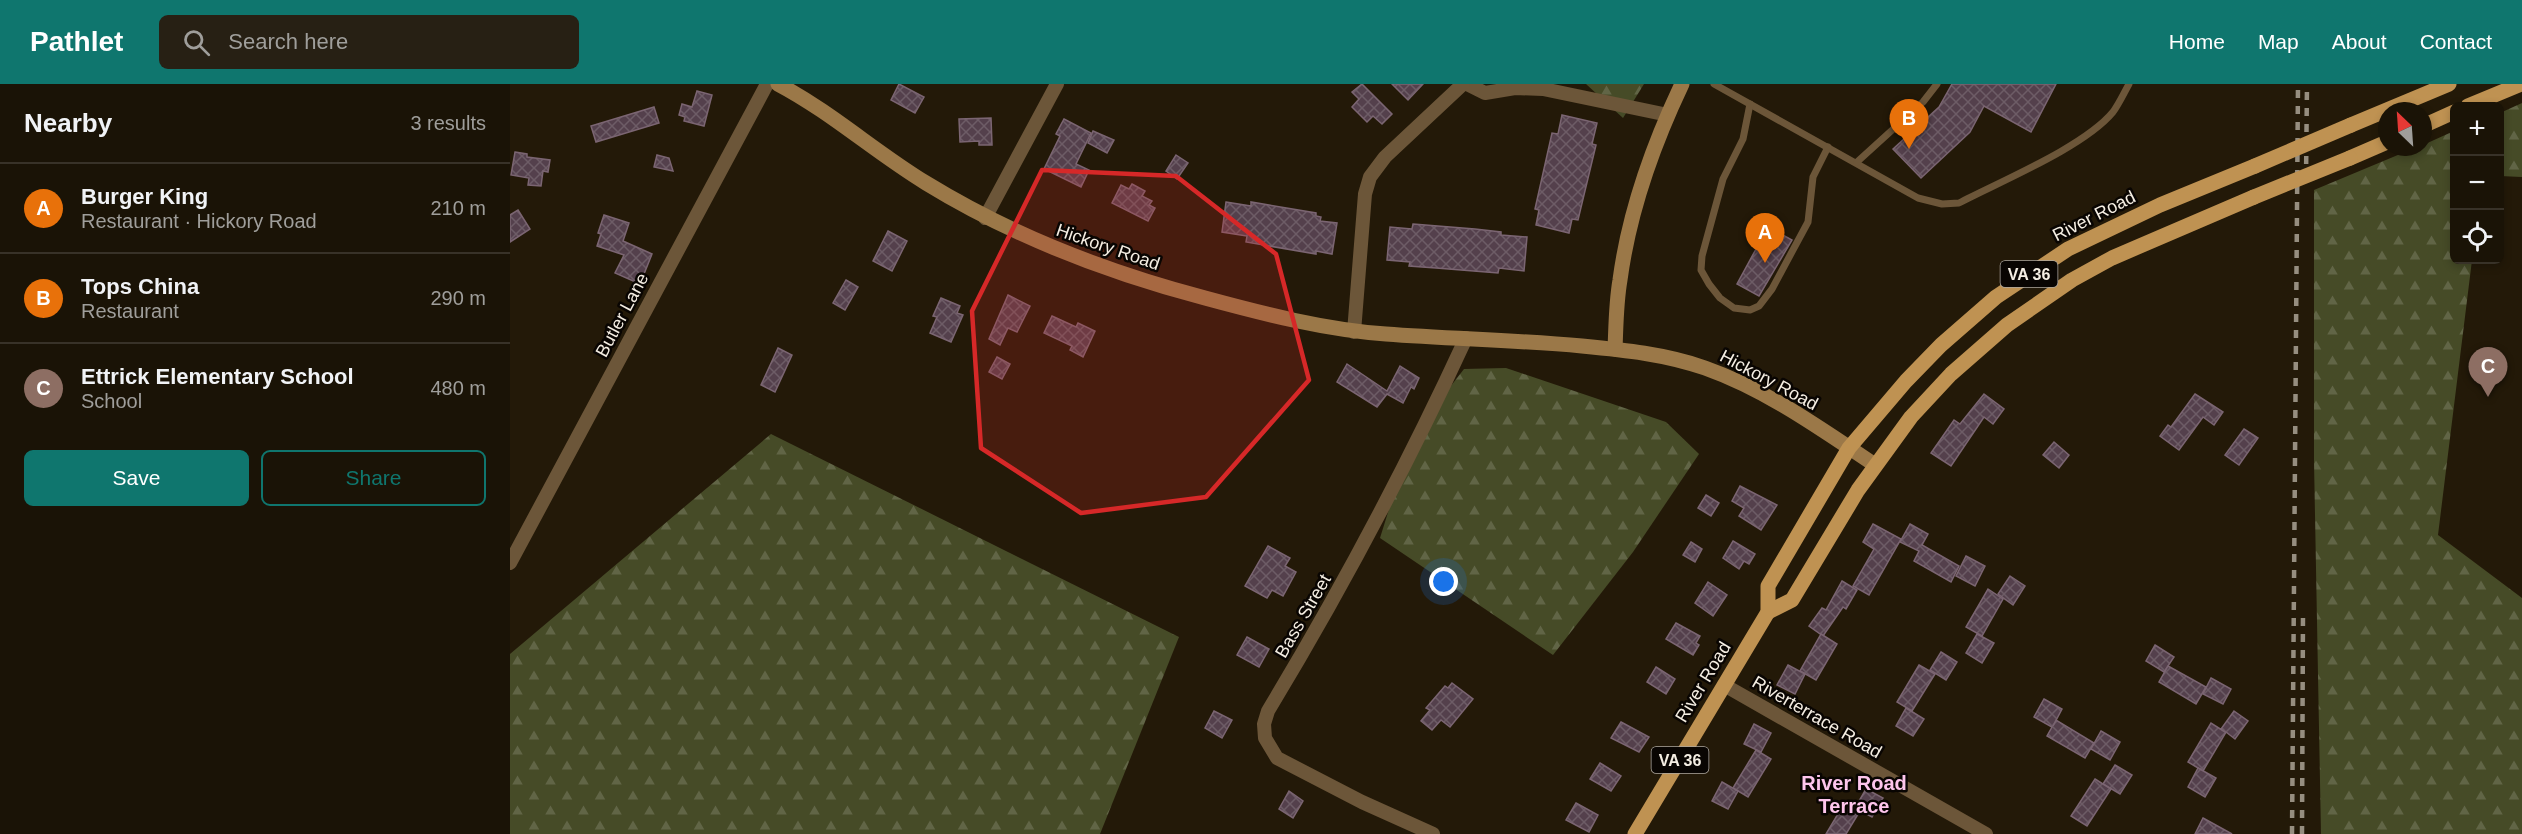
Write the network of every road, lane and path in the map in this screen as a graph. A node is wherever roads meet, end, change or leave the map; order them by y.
1 (767, 84) edge
2 (778, 84) edge
3 (1057, 84) edge
4 (1465, 84) edge
5 (1682, 84) edge
6 (1714, 84) edge
7 (1937, 84) edge
8 (2129, 84) edge
9 (2449, 84) edge
10 (2521, 84) edge
11 (1510, 87) edge
12 (2478, 102) edge
13 (1750, 104) junction
14 (2450, 114) edge
15 (1668, 115) junction
16 (2432, 122) edge
17 (2378, 146) edge
18 (1828, 147) junction
19 (1857, 162) junction
20 (985, 218) junction
21 (1354, 332) junction
22 (1466, 338) junction
23 (1615, 349) junction
24 (1849, 448) junction
25 (1875, 465) junction
26 (510, 563) edge
27 (1768, 612) junction
28 (1724, 685) junction
29 (1432, 834) edge
30 (1635, 834) edge
31 (1986, 834) edge

1 - 26 street, Butler Lane
2 - 20 main road, Hickory Road
3 - 20 street
4 - 11 street
4 - 21 street
5 - 15 main road
6 - 13 lane
7 - 19 lane
8 - 19 lane
9 - 24 main road, River Road / VA 36, bridge
10 - 12 main road
11 - 15 street
13 - 18 lane
13 - 18 lane
14 - 16 main road
15 - 23 main road
17 - 25 main road, River Road / VA 36, bridge
18 - 19 lane
20 - 21 main road, Hickory Road
21 - 22 main road, Hickory Road
22 - 23 main road, Hickory Road
22 - 29 street, Bass Street
23 - 24 main road, Hickory Road
24 - 25 main road, Hickory Road
24 - 27 main road, River Road / VA 36
25 - 27 main road, River Road / VA 36
27 - 28 main road, River Road / VA 36
28 - 30 main road, River Road / VA 36
28 - 31 street, Riverterrace Road

